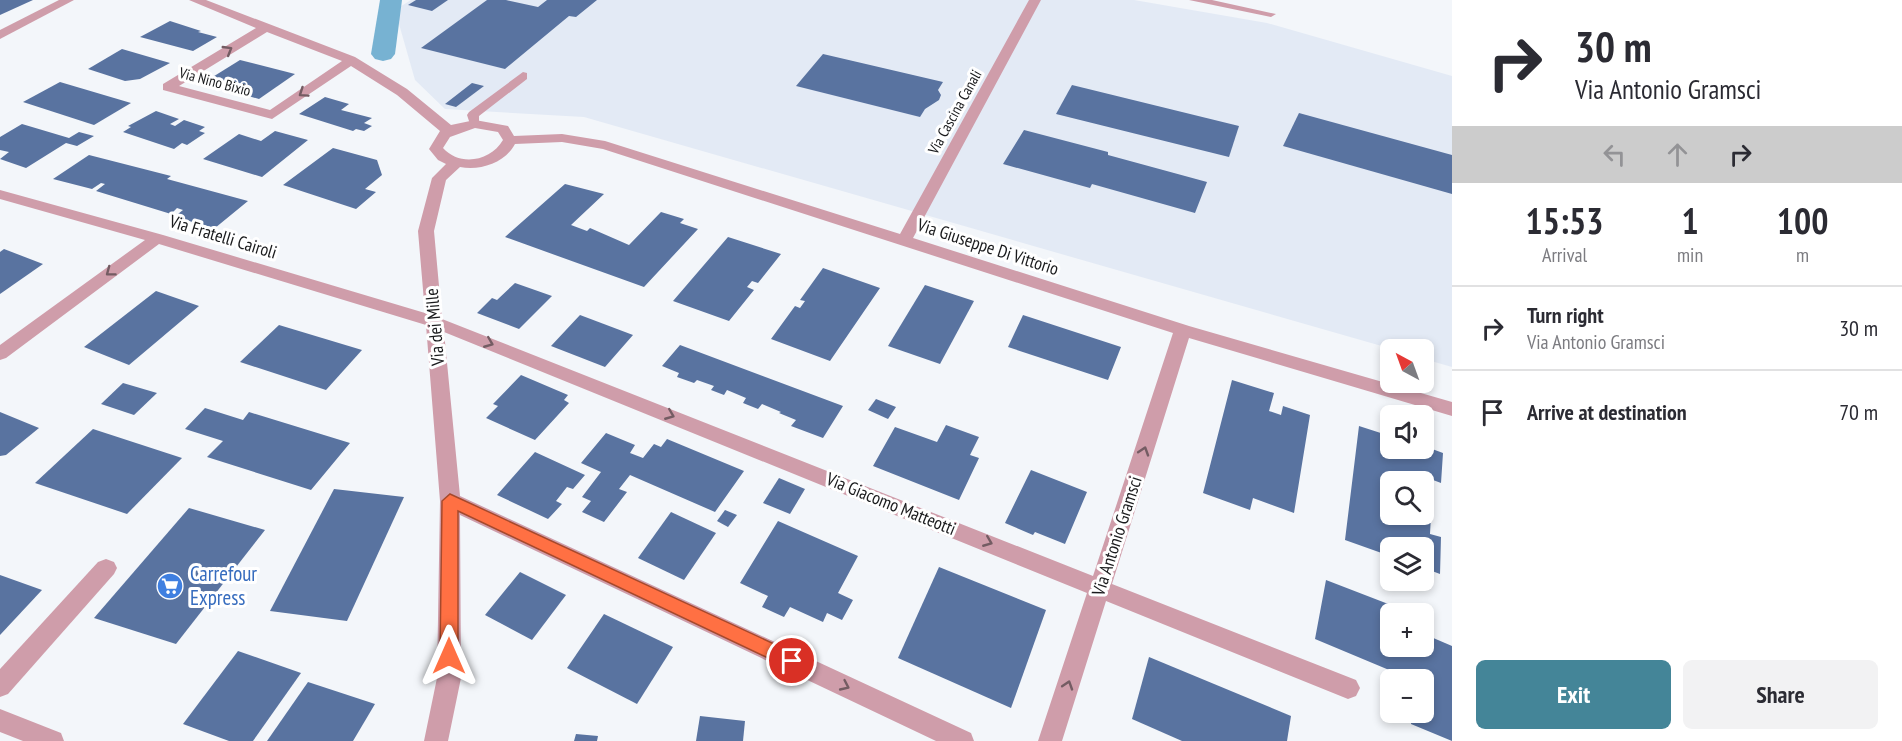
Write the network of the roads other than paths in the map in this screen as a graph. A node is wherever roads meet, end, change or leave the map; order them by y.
1 (68, 0) edge
2 (195, 0) edge
3 (1035, 0) edge
4 (1194, 0) edge
5 (1271, 14) dead end
6 (266, 27) junction
7 (0, 35) edge
8 (351, 60) junction
9 (523, 76) dead end
10 (475, 124) junction
11 (449, 131) junction
12 (510, 140) junction
13 (456, 163) junction
14 (0, 194) edge
15 (157, 237) junction
16 (904, 241) junction
17 (434, 322) junction
18 (1183, 330) junction
19 (0, 354) edge
20 (1452, 409) edge
21 (450, 501) junction
22 (106, 568) dead end
23 (1101, 587) junction
24 (0, 686) edge
25 (1348, 688) dead end
26 (0, 720) edge
27 (52, 741) edge
28 (436, 741) edge
29 (962, 741) edge
30 (1050, 741) edge

1 - 7 street
2 - 6 street
3 - 16 street, Via Cascina Canali
4 - 5 lane
6 - 8 street
8 -> 6 street, Via Nino Bixio
8 - 11 street
9 - 10 lane
10 - 11 street
10 - 12 street
11 - 13 street
12 - 13 street
12 - 16 street, Via Giuseppe Di Vittorio
13 - 17 street, Via dei Mille
14 - 15 street, Via Fratelli Cairoli
15 - 17 street, Via Fratelli Cairoli
15 -> 19 street
16 - 18 street, Via Giuseppe Di Vittorio
17 - 21 street, Via dei Mille
17 -> 23 street, Via Giacomo Matteotti
18 - 20 street, Via Giuseppe Di Vittorio
23 -> 18 street, Via Antonio Gramsci
21 - 28 street, Via dei Mille
21 -> 29 street
22 - 24 street
23 - 25 street, Via Giacomo Matteotti
30 -> 23 street, Via Antonio Gramsci
26 - 27 street

